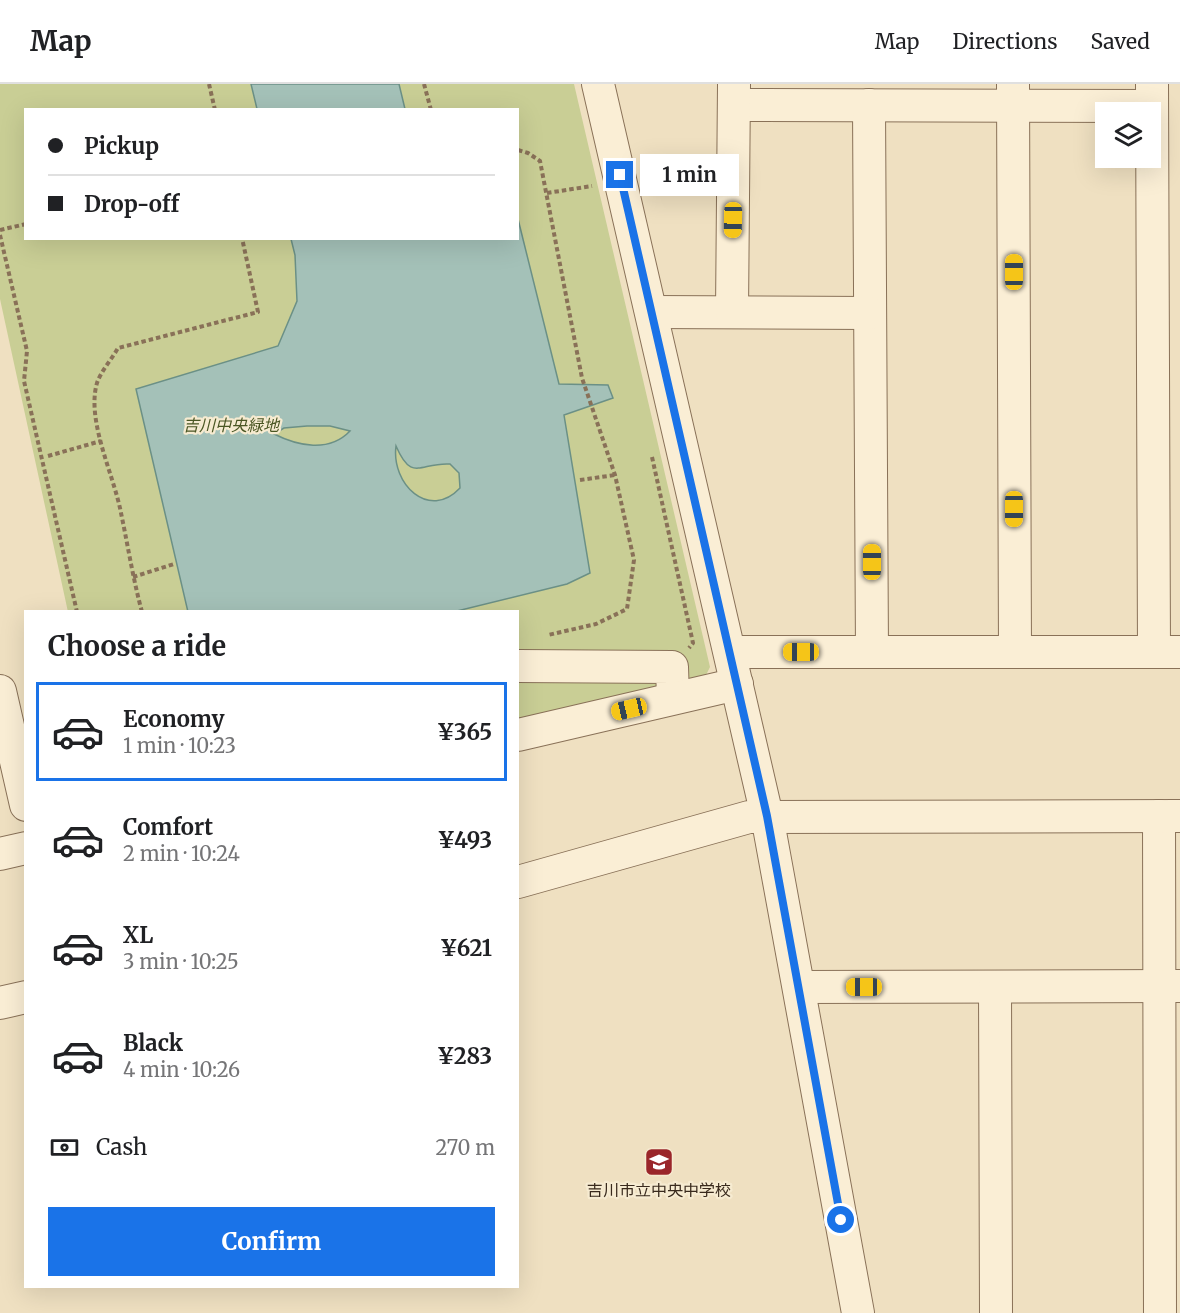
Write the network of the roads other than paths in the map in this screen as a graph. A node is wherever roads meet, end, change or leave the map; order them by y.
1 (598, 84) edge
2 (734, 94) edge
3 (1013, 95) edge
4 (1152, 95) edge
5 (869, 105) junction
6 (652, 312) junction
7 (732, 312) junction
8 (870, 313) junction
9 (730, 652) junction
10 (872, 652) junction
11 (1015, 652) junction
12 (1167, 652) edge
13 (519, 666) edge
14 (737, 684) junction
15 (0, 691) edge
16 (673, 698) junction
17 (519, 735) edge
18 (24, 796) edge
19 (767, 816) junction
20 (1169, 816) edge
21 (24, 848) edge
22 (0, 854) edge
23 (519, 882) edge
24 (1170, 986) edge
25 (799, 987) junction
26 (995, 987) junction
27 (24, 997) edge
28 (0, 1003) edge
29 (858, 1313) edge
30 (996, 1313) edge
31 (1160, 1313) edge

1 - 6 street
2 - 5 street
2 - 7 street
3 - 4 street
3 - 5 street
3 - 11 street
4 - 12 street
5 - 8 street
6 - 7 street
6 - 9 street
7 - 8 street
8 - 10 street
9 - 10 street
9 - 14 street
10 - 11 street
11 - 12 street
13 - 16 street
14 - 16 street
14 - 19 street
15 - 18 street
16 - 17 street
19 - 20 street
19 - 23 street
19 - 25 street
20 - 24 street
21 - 22 street
24 - 26 street
24 - 31 street
25 - 26 street
25 - 29 street
26 - 30 street
27 - 28 street

